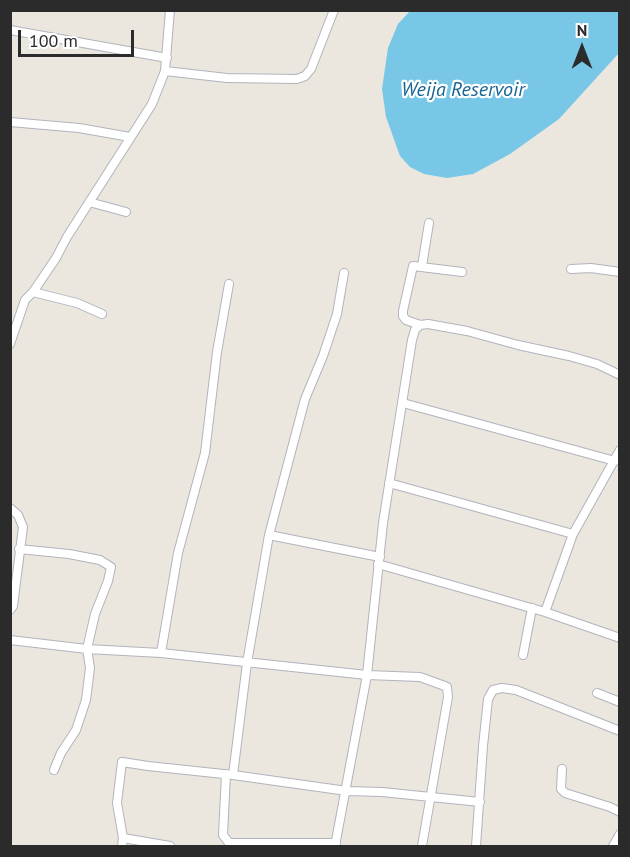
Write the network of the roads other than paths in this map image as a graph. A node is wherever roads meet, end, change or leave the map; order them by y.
1 (170, 10) edge
2 (334, 10) edge
3 (10, 30) edge
4 (167, 58) junction
5 (165, 71) junction
6 (10, 122) edge
7 (130, 137) junction
8 (89, 202) junction
9 (126, 212) dead end
10 (429, 223) dead end
11 (422, 266) junction
12 (571, 269) dead end
13 (462, 272) dead end
14 (620, 272) edge
15 (345, 273) dead end
16 (229, 284) dead end
17 (33, 292) junction
18 (102, 314) dead end
19 (420, 325) junction
20 (10, 344) edge
21 (620, 375) edge
22 (403, 403) junction
23 (620, 450) edge
24 (615, 461) junction
25 (389, 483) junction
26 (10, 508) edge
27 (573, 534) junction
28 (269, 535) junction
29 (20, 549) junction
30 (379, 560) junction
31 (532, 608) junction
32 (10, 610) edge
33 (545, 612) junction
34 (620, 638) edge
35 (10, 640) edge
36 (87, 649) junction
37 (161, 652) junction
38 (523, 655) dead end
39 (247, 663) junction
40 (367, 675) junction
41 (597, 693) dead end
42 (620, 702) edge
43 (620, 731) edge
44 (562, 768) dead end
45 (54, 770) dead end
46 (229, 775) junction
47 (347, 791) junction
48 (430, 797) junction
49 (480, 802) junction
50 (620, 812) edge
51 (620, 834) edge
52 (122, 842) edge
53 (335, 845) edge
54 (170, 846) edge
55 (422, 846) edge
56 (476, 846) edge
57 (613, 846) edge

1 - 4 street
2 - 5 street
3 - 4 street
4 - 5 street
5 - 7 street
6 - 7 street
7 - 8 street
8 - 9 street
8 - 17 street
10 - 11 street
11 - 13 street
11 - 19 street
12 - 14 street
15 - 28 street
16 - 37 street
17 - 18 street
17 - 20 street
19 - 21 street
19 - 22 street
22 - 24 street
22 - 25 street
23 - 24 street
24 - 27 street
25 - 27 street
25 - 30 street
26 - 29 street
27 - 33 street
28 - 30 street
28 - 39 street
29 - 32 street
29 - 36 street
30 - 31 street
30 - 40 street
31 - 33 street
31 - 38 street
33 - 34 street
35 - 36 street
36 - 37 street
36 - 45 street
37 - 39 street
39 - 40 street
39 - 46 street
40 - 47 street
40 - 48 street
41 - 42 street
43 - 49 street
44 - 50 street
46 - 47 street
46 - 52 street
46 - 53 street
47 - 48 street
47 - 53 street
48 - 49 street
48 - 55 street
49 - 56 street
51 - 57 street
52 - 54 street

